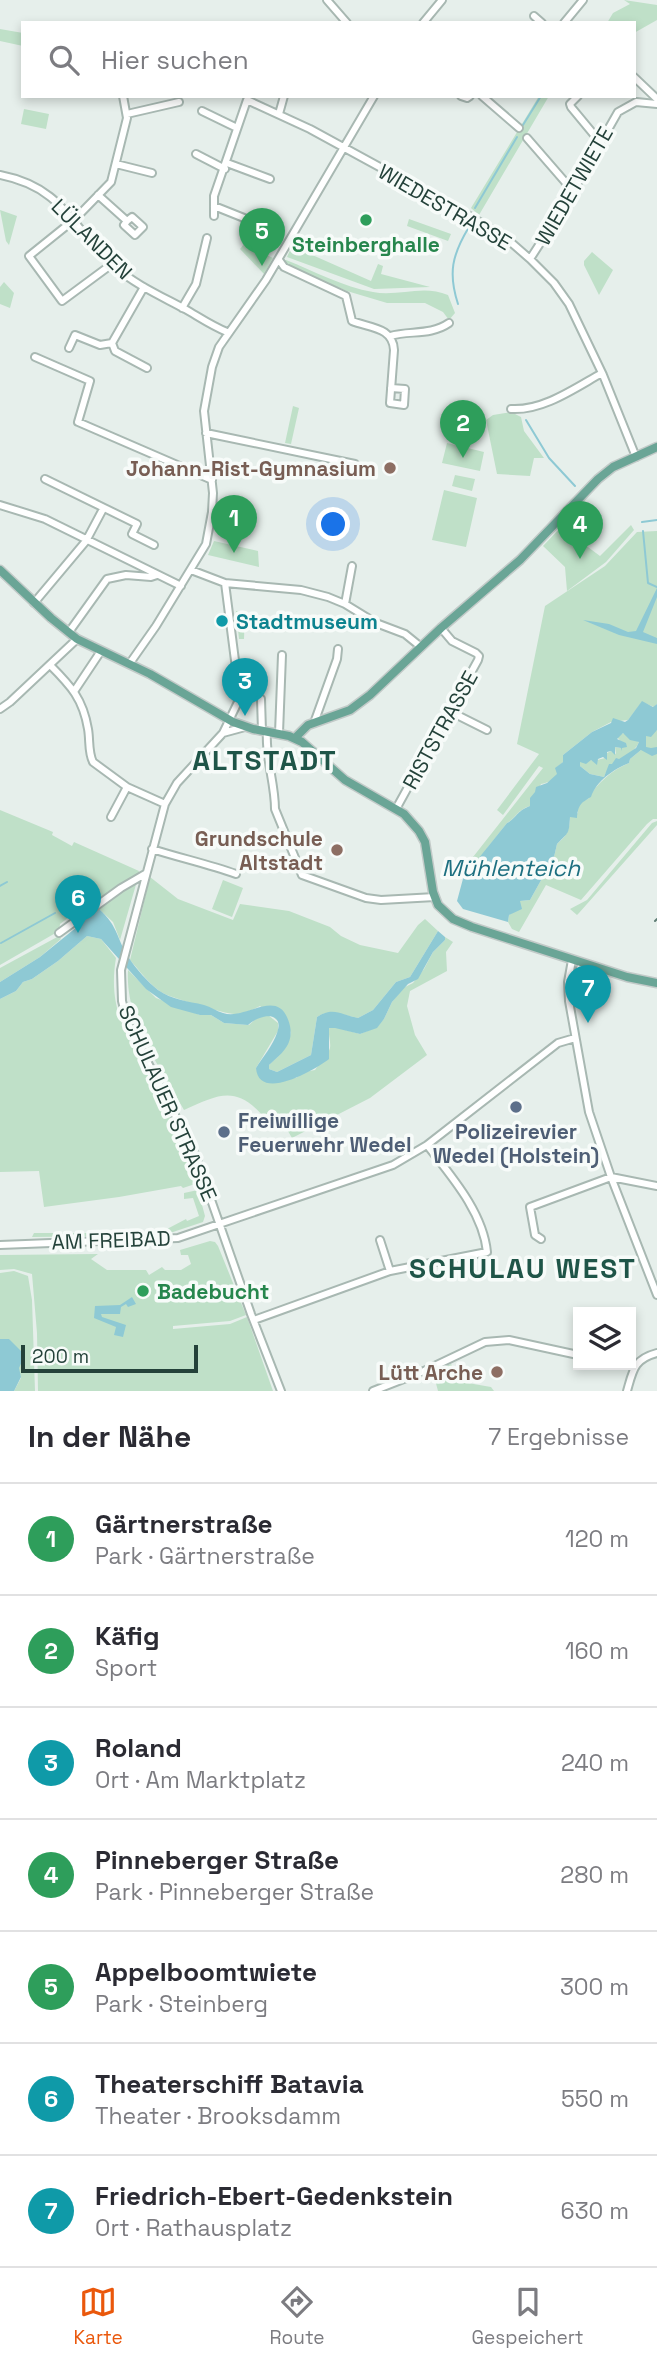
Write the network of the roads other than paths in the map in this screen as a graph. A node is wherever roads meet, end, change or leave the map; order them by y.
1 (327, 0) edge
2 (442, 0) edge
3 (583, 0) edge
4 (534, 16) dead end
5 (345, 21) edge
6 (425, 21) edge
7 (540, 21) edge
8 (566, 21) edge
9 (636, 79) edge
10 (123, 98) edge
11 (283, 98) edge
12 (373, 98) edge
13 (484, 98) edge
14 (576, 98) edge
15 (179, 102) dead end
16 (657, 102) edge
17 (202, 111) dead end
18 (127, 114) junction
19 (279, 114) junction
20 (237, 128) junction
21 (519, 128) dead end
22 (527, 138) dead end
23 (600, 142) junction
24 (344, 148) junction
25 (196, 155) dead end
26 (116, 164) junction
27 (226, 166) junction
28 (152, 173) dead end
29 (0, 175) edge
30 (270, 179) dead end
31 (573, 191) junction
32 (99, 195) junction
33 (214, 206) junction
34 (215, 216) dead end
35 (75, 219) junction
36 (127, 222) dead end
37 (254, 222) dead end
38 (207, 238) dead end
39 (530, 259) junction
40 (279, 260) junction
41 (112, 264) junction
42 (144, 287) junction
43 (182, 307) junction
44 (449, 323) dead end
45 (227, 332) junction
46 (390, 336) junction
47 (112, 343) junction
48 (69, 348) dead end
49 (35, 356) dead end
50 (147, 368) dead end
51 (602, 373) junction
52 (391, 388) dead end
53 (511, 409) dead end
54 (206, 433) junction
55 (657, 447) edge
56 (636, 457) junction
57 (355, 464) dead end
58 (45, 479) dead end
59 (212, 480) junction
60 (0, 505) edge
61 (103, 509) junction
62 (86, 541) junction
63 (154, 545) dead end
64 (352, 566) dead end
65 (0, 570) edge
66 (192, 570) junction
67 (157, 575) junction
68 (227, 583) junction
69 (181, 586) junction
70 (34, 603) junction
71 (345, 604) junction
72 (441, 628) junction
73 (69, 632) junction
74 (78, 639) junction
75 (421, 647) junction
76 (338, 649) dead end
77 (100, 651) junction
78 (282, 655) dead end
79 (130, 663) junction
80 (50, 665) junction
81 (75, 690) junction
82 (261, 699) dead end
83 (0, 709) edge
84 (451, 712) junction
85 (229, 719) junction
86 (314, 723) junction
87 (246, 727) junction
88 (486, 730) dead end
89 (265, 731) junction
90 (223, 733) junction
91 (279, 733) junction
92 (295, 738) junction
93 (127, 787) junction
94 (165, 804) junction
95 (396, 809) junction
96 (111, 817) dead end
97 (152, 849) junction
98 (145, 874) junction
99 (236, 874) dead end
100 (435, 897) junction
101 (59, 933) dead end
102 (572, 960) junction
103 (582, 963) junction
104 (657, 983) edge
105 (569, 1001) junction
106 (575, 1038) junction
107 (427, 1145) junction
108 (611, 1177) junction
109 (657, 1186) edge
110 (220, 1224) junction
111 (541, 1239) dead end
112 (380, 1240) dead end
113 (0, 1245) edge
114 (390, 1271) junction
115 (657, 1295) edge
116 (254, 1320) junction
117 (573, 1353) edge
118 (657, 1353) edge
119 (636, 1363) edge
120 (630, 1370) edge
121 (281, 1391) edge
122 (373, 1391) edge
123 (627, 1391) edge

1 - 5 street
2 - 6 street
3 - 8 street
4 - 7 street
9 - 16 street
10 - 18 street
11 - 19 street
12 - 24 street
13 - 21 street
14 - 23 street
15 - 18 street
16 - 23 street, WIEDETWIETE
17 - 20 street
18 - 26 street
19 - 20 street, WIEDESTRASSE
19 - 24 street, WIEDESTRASSE
20 - 27 street
22 - 31 street
23 - 31 street, WIEDETWIETE
24 - 39 street, WIEDESTRASSE
24 - 40 street
25 - 27 street
26 - 28 street
26 - 32 street
27 - 30 street
27 - 33 street
29 - 35 street, LÜLANDEN
31 - 39 street, WIEDETWIETE
32 - 35 street
32 - 36 street
33 - 34 street
33 - 37 street
35 - 41 street, LÜLANDEN
35 - 41 street
38 - 43 street
39 - 51 street, WIEDESTRASSE
40 - 45 street
40 - 46 street
41 - 42 street, LÜLANDEN
42 - 43 street, LÜLANDEN
42 - 47 street
43 - 45 street, LÜLANDEN
44 - 46 street
45 - 54 street
46 - 52 street
47 - 48 street
47 - 50 street
49 - 59 street
51 - 53 street
51 - 56 street, WIEDESTRASSE
54 - 57 street
54 - 59 street
55 - 56 main road
56 - 72 main road
58 - 61 street
59 - 66 street
60 - 62 street
61 - 62 street
61 - 63 street
62 - 67 street
62 - 70 street
64 - 71 street
65 - 70 main road
66 - 68 street
66 - 69 street
67 - 69 street
67 - 73 street
68 - 71 street
68 - 85 street
69 - 79 street
70 - 73 main road
71 - 75 street
72 - 75 main road
72 - 84 street, RISTSTRASSE
73 - 74 main road
74 - 77 main road
74 - 80 street
75 - 86 main road
76 - 86 street
77 - 79 main road
77 - 81 street
78 - 91 street
79 - 85 main road
80 - 81 street
80 - 83 street
81 - 93 street
82 - 89 street
84 - 88 street
84 - 95 street, RISTSTRASSE
85 - 87 main road
85 - 90 street
86 - 92 main road
87 - 89 main road
87 - 90 street
89 - 91 main road
89 - 100 street
90 - 94 street, SCHULAUER STRASSE
91 - 92 main road
92 - 95 main road
93 - 94 street
93 - 96 street
94 - 97 street, SCHULAUER STRASSE
95 - 100 main road
97 - 98 street, SCHULAUER STRASSE
97 - 99 street
98 - 101 street
98 - 110 street, SCHULAUER STRASSE
100 - 102 main road
102 - 103 main road
102 - 105 street
103 - 104 main road
103 - 105 street
105 - 106 street
106 - 107 street, AM FREIBAD
106 - 108 street
107 - 110 street, AM FREIBAD
107 - 114 street
108 - 109 street
108 - 111 street
108 - 115 street
110 - 113 street, AM FREIBAD
110 - 116 street, SCHULAUER STRASSE
112 - 114 street
114 - 116 street
116 - 121 street, SCHULAUER STRASSE
117 - 122 street
118 - 119 street
120 - 123 street

